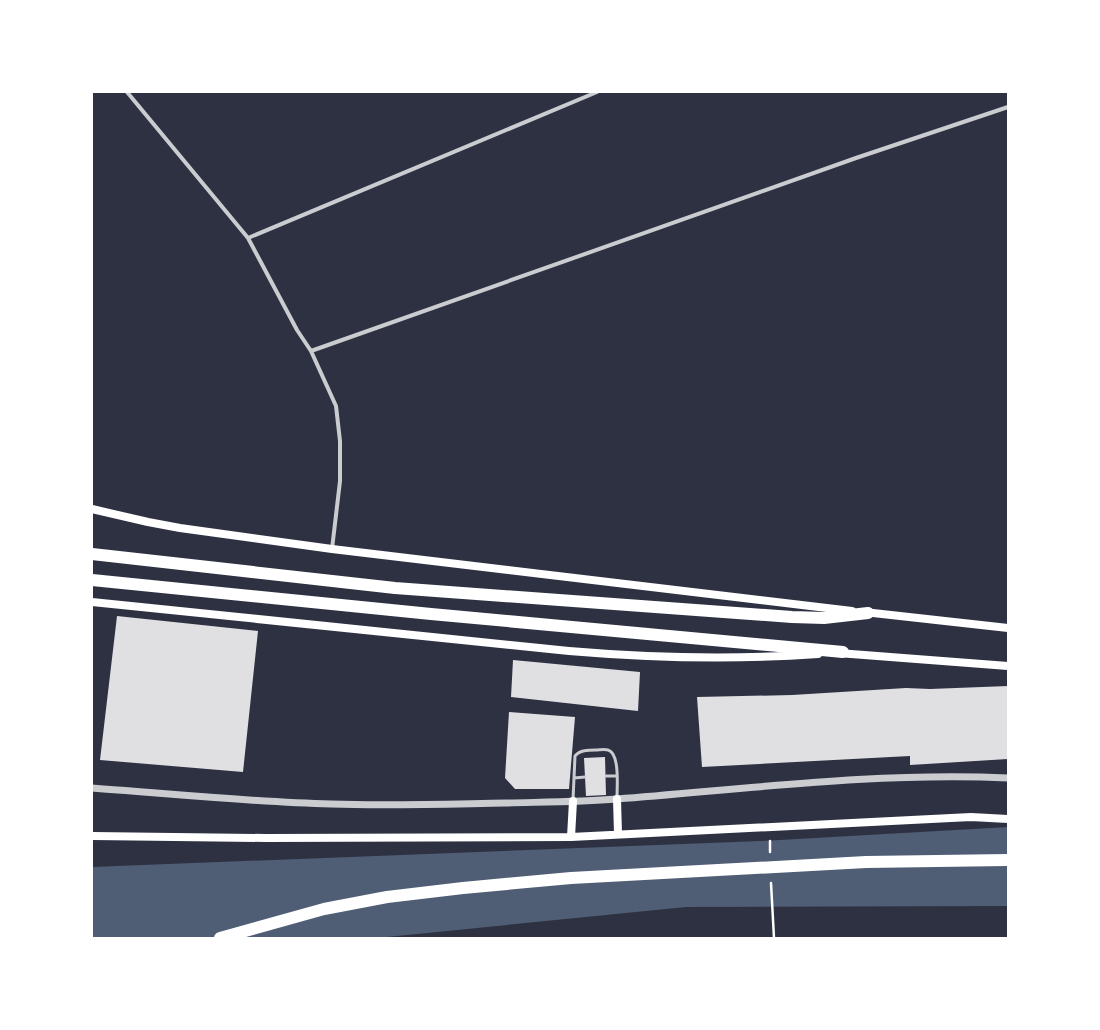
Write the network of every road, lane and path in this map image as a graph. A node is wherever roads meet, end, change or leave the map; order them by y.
1 (127, 92) edge
2 (597, 92) edge
3 (1008, 107) edge
4 (248, 238) junction
5 (311, 351) junction
6 (92, 509) edge
7 (332, 549) junction
8 (92, 554) edge
9 (92, 580) edge
10 (92, 602) edge
11 (868, 613) junction
12 (1008, 628) edge
13 (844, 652) junction
14 (1008, 666) edge
15 (606, 776) dead end
16 (617, 776) junction
17 (585, 777) dead end
18 (574, 778) junction
19 (1008, 778) edge
20 (92, 788) edge
21 (617, 799) junction
22 (573, 801) junction
23 (1008, 819) edge
24 (618, 834) junction
25 (92, 836) edge
26 (571, 837) junction
27 (770, 837) dead end
28 (770, 853) dead end
29 (1008, 860) edge
30 (771, 876) dead end
31 (220, 938) edge
32 (774, 938) edge

1 - 4 street
2 - 4 street
3 - 5 street
4 - 5 street
5 - 7 street
6 - 7 main road
7 - 11 main road
8 - 11 highway
9 - 13 highway
10 - 13 main road
11 - 12 main road
13 - 14 main road
15 - 16 lane
16 - 18 lane
16 - 21 lane
17 - 18 lane
18 - 22 lane
19 - 21 street
20 - 22 street
21 - 22 street
21 - 24 main road
22 - 26 main road
23 - 24 main road
24 - 26 main road
25 - 26 main road
27 - 28 path
29 - 31 highway
30 - 32 path

